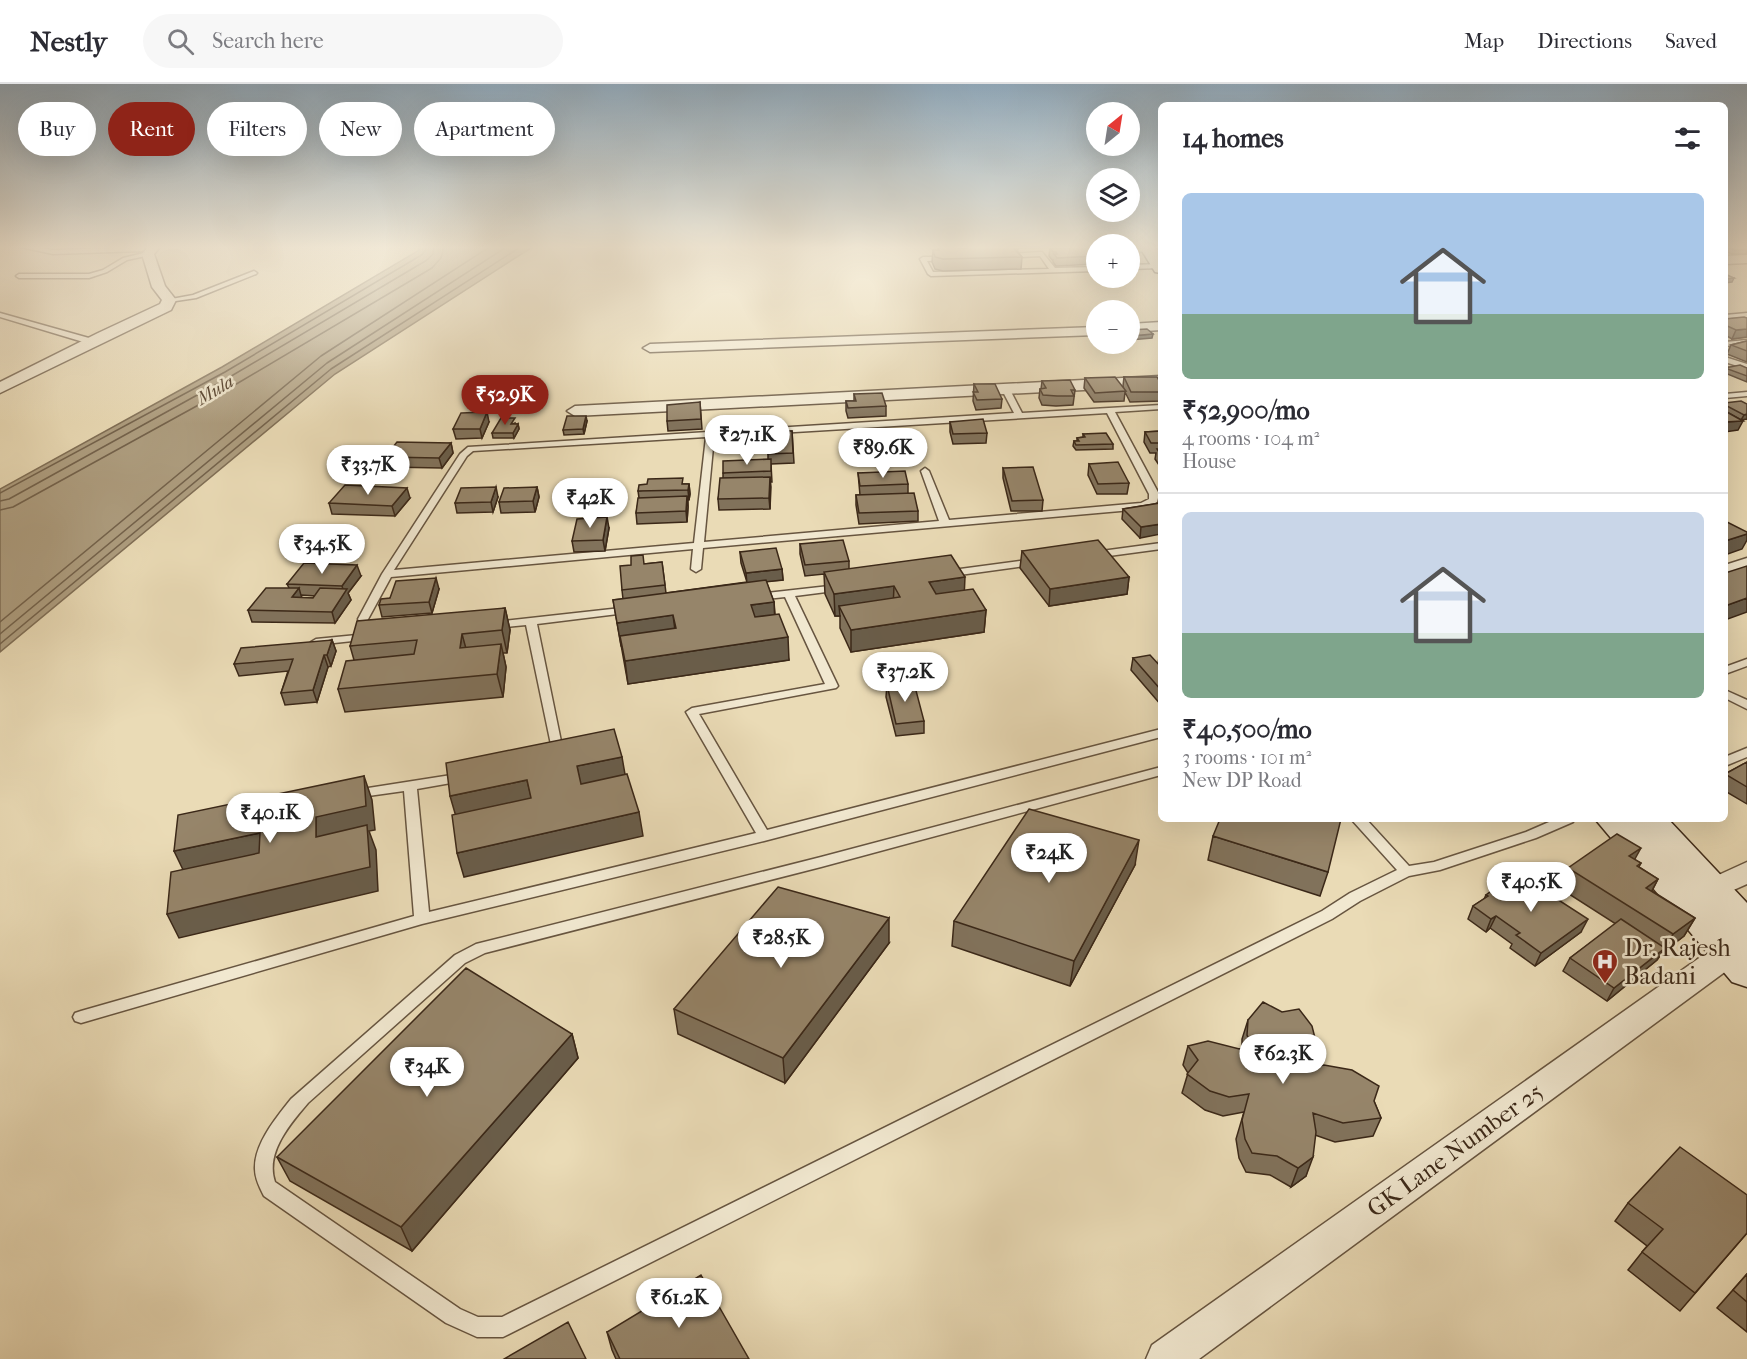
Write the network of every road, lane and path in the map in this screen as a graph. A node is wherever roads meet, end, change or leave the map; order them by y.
1 (167, 306) edge
2 (0, 315) edge
3 (1747, 317) edge
4 (1728, 319) edge
5 (1158, 326) edge
6 (1140, 327) edge
7 (1086, 332) edge
8 (93, 342) junction
9 (1747, 342) edge
10 (1728, 344) edge
11 (650, 348) dead end
12 (1728, 359) edge
13 (1747, 367) edge
14 (1158, 381) edge
15 (0, 388) edge
16 (1005, 388) junction
17 (1747, 394) edge
18 (1728, 396) edge
19 (1158, 407) edge
20 (1109, 409) junction
21 (575, 411) dead end
22 (1019, 416) junction
23 (710, 435) junction
24 (925, 471) dead end
25 (945, 523) junction
26 (1158, 546) edge
27 (697, 548) junction
28 (1080, 556) edge
29 (1045, 561) edge
30 (1747, 564) edge
31 (696, 569) dead end
32 (1728, 571) edge
33 (387, 574) junction
34 (929, 576) edge
35 (847, 586) edge
36 (789, 594) junction
37 (746, 598) edge
38 (646, 608) edge
39 (363, 618) edge
40 (531, 622) junction
41 (485, 626) edge
42 (382, 635) edge
43 (302, 644) edge
44 (1747, 662) edge
45 (1728, 670) edge
46 (1728, 695) edge
47 (1747, 705) edge
48 (1158, 734) edge
49 (1747, 752) edge
50 (547, 761) edge
51 (1728, 761) edge
52 (1158, 772) edge
53 (478, 774) edge
54 (410, 787) junction
55 (339, 796) edge
56 (1361, 822) edge
57 (1561, 822) edge
58 (1616, 822) edge
59 (1649, 822) edge
60 (764, 836) junction
61 (1407, 871) junction
62 (1747, 872) edge
63 (1695, 891) junction
64 (422, 919) junction
65 (1743, 951) edge
66 (81, 1017) dead end
67 (1166, 1359) edge

1 - 8 street
2 - 8 lane
3 - 4 street
5 - 6 street
7 - 11 street
8 - 15 street
9 - 10 lane
12 - 13 lane
14 - 16 street
16 - 21 street
16 - 22 lane
17 - 18 lane
19 - 20 lane
20 - 22 lane
20 - 25 lane
22 - 23 lane
23 - 27 lane
23 - 33 lane
24 - 25 lane
25 - 27 lane
26 - 28 lane
27 - 31 lane
27 - 33 lane
29 - 34 lane
30 - 32 street
33 - 39 lane
35 - 36 lane
36 - 37 lane
36 - 60 lane
38 - 40 lane
40 - 41 lane
40 - 50 lane
42 - 43 lane
44 - 45 lane
46 - 47 lane
48 - 60 lane
49 - 51 lane
52 - 61 lane
53 - 54 lane
54 - 55 lane
54 - 64 lane
56 - 61 lane
57 - 61 lane
58 - 63 main road
59 - 63 main road
60 - 64 lane
62 - 63 street
63 - 65 main road
64 - 66 lane
65 - 67 street, GK Lane Number 25

